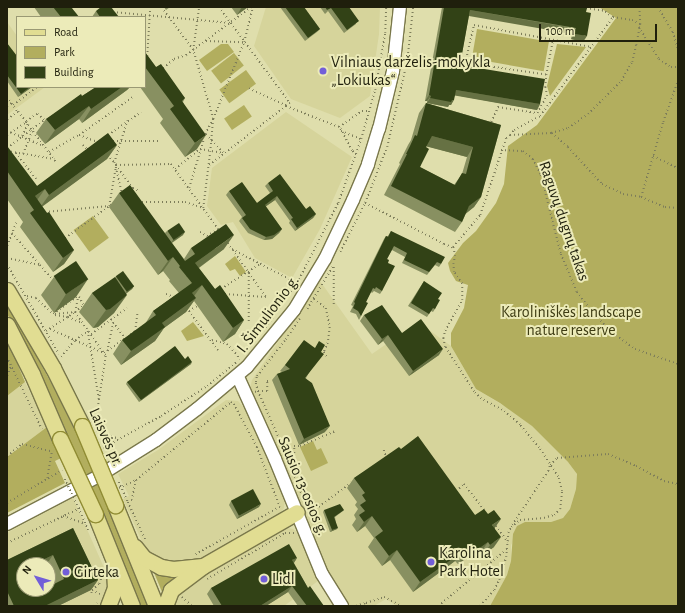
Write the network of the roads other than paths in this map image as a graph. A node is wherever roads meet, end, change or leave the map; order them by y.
1 (400, 7) edge
2 (7, 290) edge
3 (7, 325) edge
4 (238, 377) junction
5 (302, 514) junction
6 (7, 524) edge
7 (131, 543) junction
8 (112, 554) junction
9 (200, 567) junction
10 (106, 601) edge
11 (132, 606) edge
12 (156, 606) edge
13 (165, 606) edge
14 (342, 606) edge

1 - 4 street, I. Šimulionio g.
2 - 7 main road, Laisvės pr., bridge
3 - 8 main road, bridge
4 - 5 street, Sausio 13-osios g.
4 - 6 street, I. Šimulionio g.
5 - 9 main road
5 - 14 street, Sausio 13-osios g.
7 - 9 main road
7 - 12 main road, Laisvės pr.
8 - 10 main road
8 - 11 main road
9 - 13 main road

